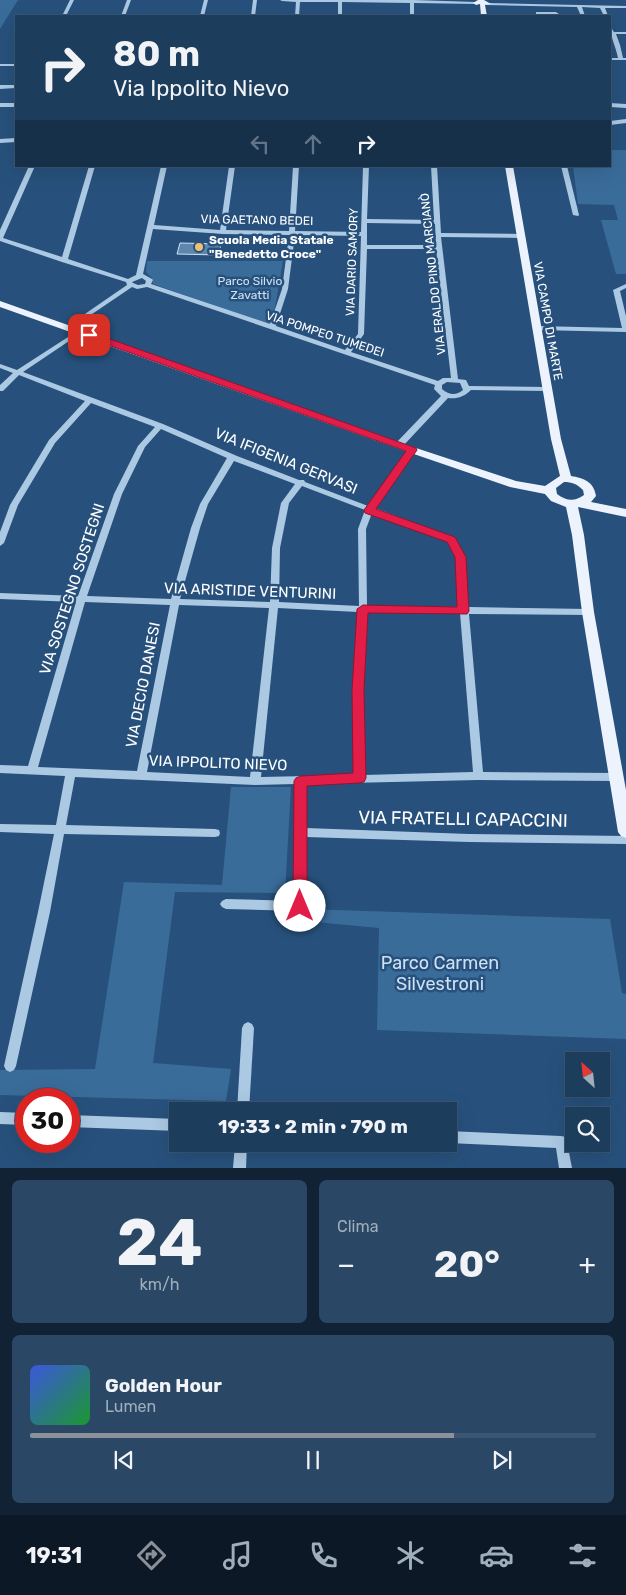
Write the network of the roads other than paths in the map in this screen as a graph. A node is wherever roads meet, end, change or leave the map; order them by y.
1 (72, 0) edge
2 (129, 0) edge
3 (206, 0) edge
4 (255, 0) edge
5 (282, 0) edge
6 (298, 0) edge
7 (340, 0) edge
8 (412, 1) edge
9 (481, 3) edge
10 (536, 5) junction
11 (579, 6) junction
12 (602, 6) junction
13 (626, 6) edge
14 (538, 14) edge
15 (64, 15) edge
16 (123, 15) edge
17 (202, 15) edge
18 (253, 15) edge
19 (297, 15) edge
20 (340, 15) edge
21 (412, 15) edge
22 (559, 15) edge
23 (583, 15) edge
24 (606, 15) edge
25 (611, 31) edge
26 (626, 33) edge
27 (618, 45) junction
28 (626, 45) edge
29 (623, 59) edge
30 (0, 65) edge
31 (15, 66) edge
32 (0, 87) edge
33 (15, 87) edge
34 (0, 105) edge
35 (15, 105) edge
36 (611, 105) edge
37 (626, 106) edge
38 (626, 121) edge
39 (611, 123) edge
40 (15, 140) edge
41 (0, 141) edge
42 (32, 167) edge
43 (92, 167) edge
44 (164, 167) edge
45 (232, 167) edge
46 (296, 167) edge
47 (366, 167) edge
48 (434, 167) edge
49 (509, 167) edge
50 (564, 167) edge
51 (576, 215) dead end
52 (365, 221) junction
53 (438, 222) junction
54 (150, 227) junction
55 (223, 232) junction
56 (292, 232) junction
57 (364, 234) junction
58 (438, 235) junction
59 (521, 236) junction
60 (0, 238) edge
61 (364, 247) junction
62 (439, 247) junction
63 (64, 261) junction
64 (139, 276) junction
65 (130, 283) junction
66 (147, 285) junction
67 (626, 286) edge
68 (616, 290) joint
69 (0, 304) edge
70 (68, 328) junction
71 (272, 328) junction
72 (537, 328) junction
73 (626, 330) edge
74 (80, 332) junction
75 (346, 353) junction
76 (0, 366) edge
77 (17, 373) junction
78 (455, 380) junction
79 (439, 384) junction
80 (468, 388) junction
81 (0, 389) edge
82 (547, 389) junction
83 (446, 395) junction
84 (89, 401) junction
85 (160, 426) junction
86 (399, 445) junction
87 (412, 450) junction
88 (232, 457) junction
89 (566, 478) junction
90 (301, 482) junction
91 (589, 489) junction
92 (550, 491) junction
93 (575, 504) junction
94 (369, 510) junction
95 (624, 512) edge
96 (0, 543) edge
97 (0, 596) edge
98 (81, 600) junction
99 (175, 601) junction
100 (274, 604) junction
101 (363, 609) junction
102 (463, 611) junction
103 (588, 612) junction
104 (0, 769) edge
105 (32, 770) junction
106 (71, 773) junction
107 (141, 775) junction
108 (478, 776) junction
109 (616, 777) junction
110 (359, 778) junction
111 (255, 781) junction
112 (301, 781) junction
113 (0, 828) edge
114 (60, 830) junction
115 (215, 832) dead end
116 (300, 832) junction
117 (626, 832) edge
118 (626, 840) edge
119 (226, 904) dead end
120 (248, 1028) dead end
121 (10, 1066) dead end
122 (244, 1102) edge
123 (0, 1118) edge
124 (15, 1119) edge
125 (80, 1121) edge
126 (169, 1125) edge
127 (457, 1137) edge
128 (240, 1152) edge
129 (239, 1168) edge
130 (566, 1168) edge

1 - 15 street
2 - 16 street
3 - 17 street
4 - 18 street
5 - 6 street
6 - 7 street
6 - 19 street
7 - 8 street
7 - 20 street
8 - 9 street
8 - 21 street
9 - 10 street
10 - 11 street
10 - 14 street
11 - 12 street
11 - 23 street
12 - 13 street
12 - 24 street
14 - 22 street
25 - 26 street
25 - 27 street
27 - 28 street
27 - 29 street
30 - 31 street
32 - 33 street
34 - 35 street
36 - 37 street
38 - 39 street
40 - 41 street
42 - 60 street
43 - 63 street
44 - 54 street
45 - 55 street
46 - 56 street
47 - 52 street, VIA DARIO SAMORY
48 - 53 street, VIA ERALDO PINO MARCIANÒ
49 - 59 main road, VIA CAMPO DI MARTE
50 - 51 street
52 - 53 street
52 - 57 street, VIA DARIO SAMORY
53 - 58 street, VIA ERALDO PINO MARCIANÒ
54 - 55 street, VIA GAETANO BEDEI
54 - 64 street
55 - 56 street, VIA GAETANO BEDEI
56 - 57 street, VIA GAETANO BEDEI
56 - 71 street
57 - 61 street, VIA DARIO SAMORY
58 - 59 street
58 - 62 street, VIA ERALDO PINO MARCIANÒ
59 - 72 main road, VIA CAMPO DI MARTE
60 - 63 street
61 - 62 street
61 - 75 street, VIA DARIO SAMORY
62 - 78 street, VIA ERALDO PINO MARCIANÒ
63 - 65 street
64 - 65 street
64 - 66 street
65 - 66 street
65 - 70 street
66 - 71 street, VIA POMPEO TUMEDEI
67 - 68 street
68 - 73 street
69 - 70 main road
70 - 74 main road
71 - 75 street, VIA POMPEO TUMEDEI
72 - 73 street
72 - 82 main road, VIA CAMPO DI MARTE
74 - 77 street
74 - 86 main road
75 - 79 street, VIA POMPEO TUMEDEI
76 - 77 street, VIA IFIGENIA GERVASI
77 - 81 street
77 - 84 street, VIA IFIGENIA GERVASI
78 - 79 street
78 - 80 street
79 - 83 street
80 - 82 street
80 - 83 street
82 - 89 main road, VIA CAMPO DI MARTE
83 - 86 street
84 - 85 street, VIA IFIGENIA GERVASI
84 - 96 street
85 - 88 street, VIA IFIGENIA GERVASI
85 - 98 street, VIA SOSTEGNO SOSTEGNI
86 - 87 main road
87 - 92 main road
87 - 94 street
88 - 90 street, VIA IFIGENIA GERVASI
88 - 99 street, VIA DECIO DANESI
89 - 91 main road
89 - 92 main road
90 - 94 street, VIA IFIGENIA GERVASI
90 - 100 street
91 - 93 main road
91 - 95 main road
92 - 93 main road
93 - 95 main road
93 - 103 main road
94 - 101 street
94 - 102 street, VIA IFIGENIA GERVASI
97 - 98 street, VIA ARISTIDE VENTURINI
98 - 99 street, VIA ARISTIDE VENTURINI
98 - 105 street, VIA SOSTEGNO SOSTEGNI
99 - 100 street, VIA ARISTIDE VENTURINI
99 - 107 street, VIA DECIO DANESI
100 - 101 street, VIA ARISTIDE VENTURINI
100 - 111 street
101 - 102 street, VIA ARISTIDE VENTURINI
101 - 110 street
102 - 103 street, VIA ARISTIDE VENTURINI
102 - 108 street, VIA IFIGENIA GERVASI
103 - 109 main road
104 - 105 street, VIA IPPOLITO NIEVO
105 - 106 street, VIA IPPOLITO NIEVO
106 - 107 street, VIA IPPOLITO NIEVO
106 - 114 street
107 - 111 street, VIA IPPOLITO NIEVO
108 - 109 street, VIA IPPOLITO NIEVO
108 - 110 street, VIA IPPOLITO NIEVO
109 - 117 main road
110 - 112 street, VIA IPPOLITO NIEVO
111 - 112 street, VIA IPPOLITO NIEVO
112 - 116 street
113 - 114 street
114 - 115 street
114 - 121 street
116 - 118 street, VIA FRATELLI CAPACCINI
116 - 119 street
120 - 122 street
123 - 124 street
125 - 126 street
127 - 130 street
128 - 129 street

